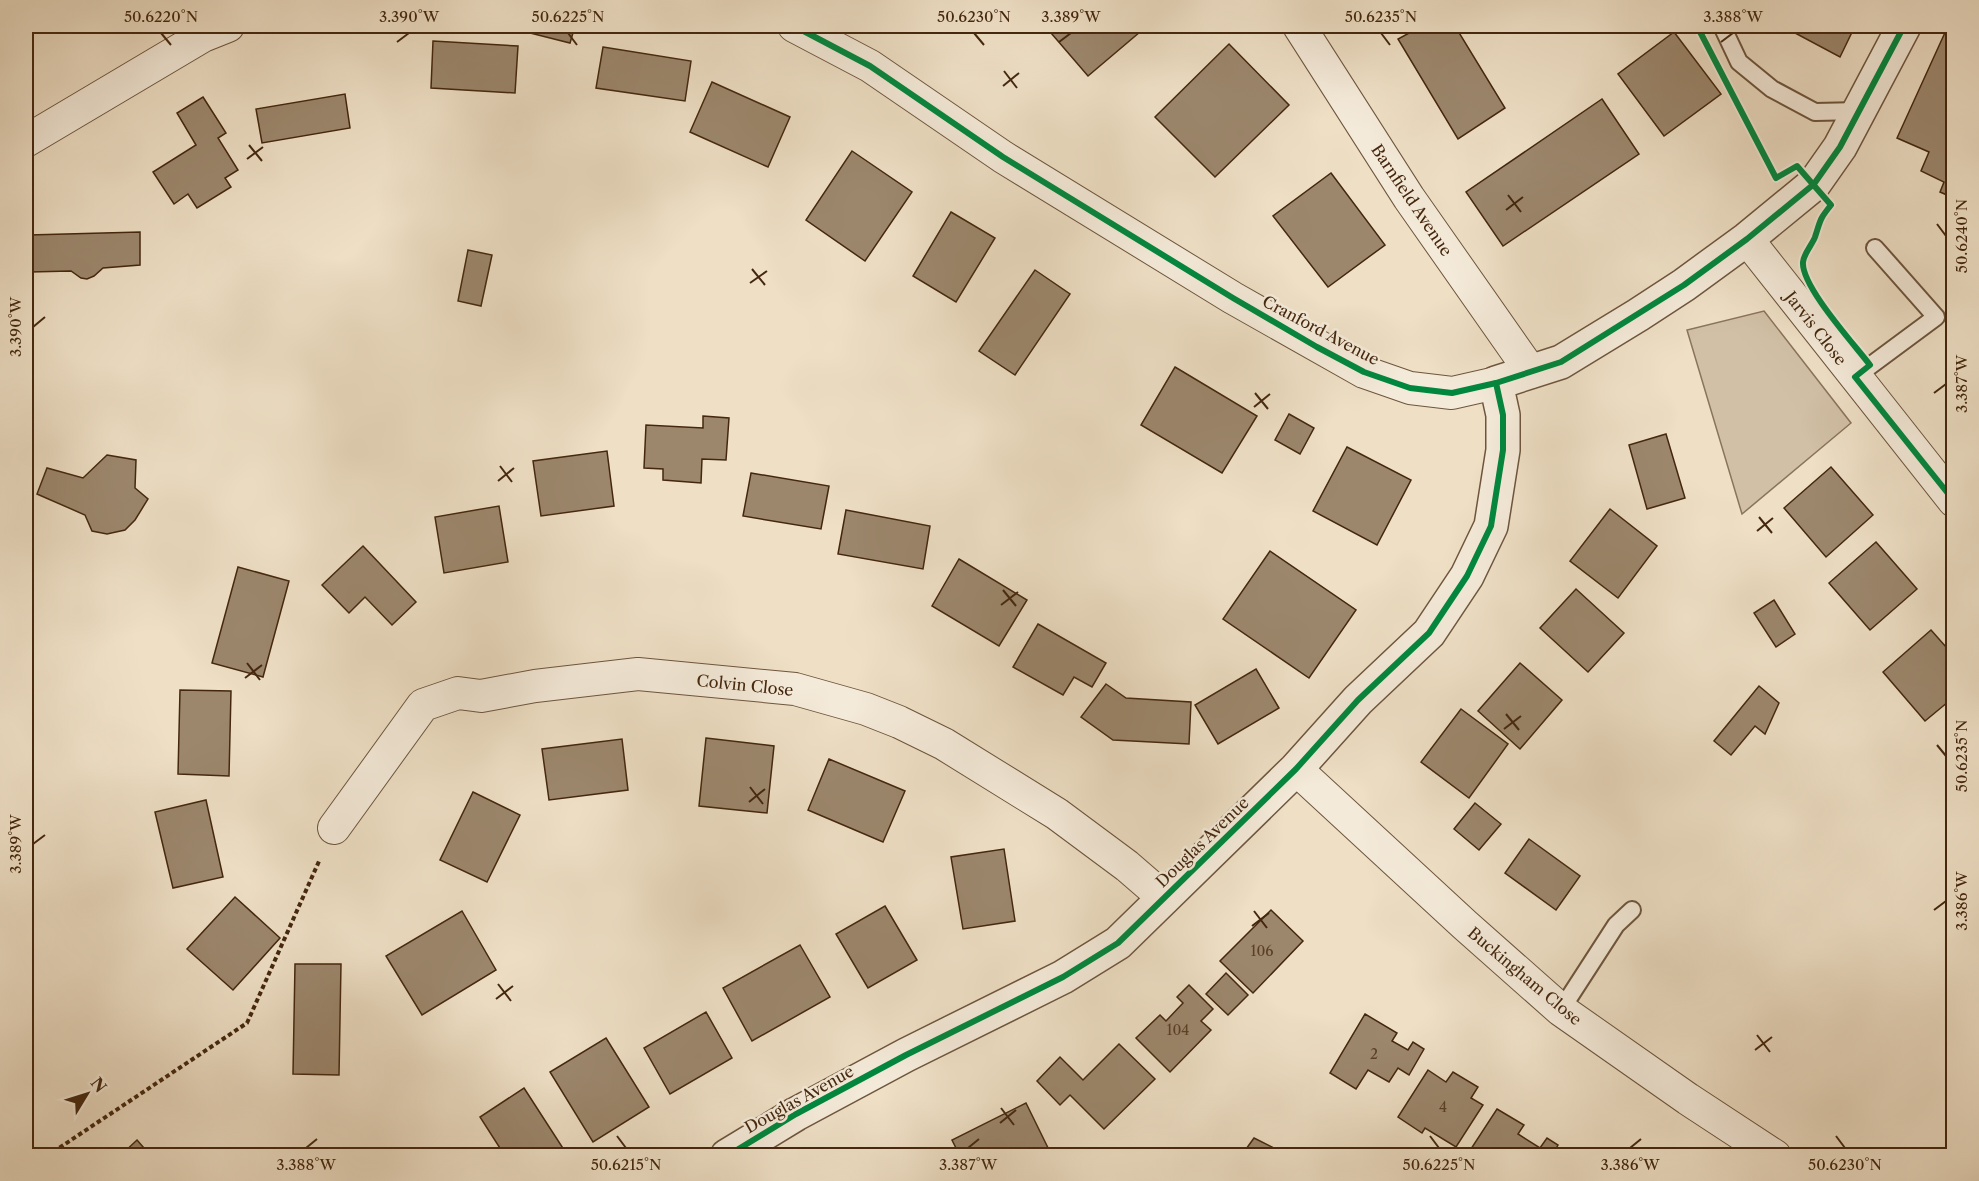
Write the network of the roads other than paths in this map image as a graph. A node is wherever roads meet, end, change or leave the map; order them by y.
1 (228, 26) edge
2 (794, 26) edge
3 (1299, 26) edge
4 (1722, 26) edge
5 (1904, 26) edge
6 (1860, 111) junction
7 (26, 141) edge
8 (1747, 239) junction
9 (1875, 248) dead end
10 (1531, 372) junction
11 (1854, 377) junction
12 (1496, 383) junction
13 (1953, 501) edge
14 (1296, 769) junction
15 (334, 828) road end
16 (1164, 898) junction
17 (1632, 910) dead end
18 (1561, 1010) junction
19 (726, 1155) edge
20 (1775, 1155) edge

1 - 7 street
2 - 12 street, Cranford Avenue
3 - 10 street, Barnfield Avenue
4 - 6 lane
5 - 6 street, Cranford Avenue
6 - 8 street, Cranford Avenue
8 - 10 street, Cranford Avenue
8 - 11 street, Jarvis Close
9 - 11 lane
10 - 12 street, Cranford Avenue
11 - 13 street, Jarvis Close
12 - 14 street, Douglas Avenue
14 - 16 street, Douglas Avenue
14 - 18 street, Buckingham Close
15 - 16 street, Colvin Close
16 - 19 street, Douglas Avenue
17 - 18 lane
18 - 20 street, Buckingham Close

